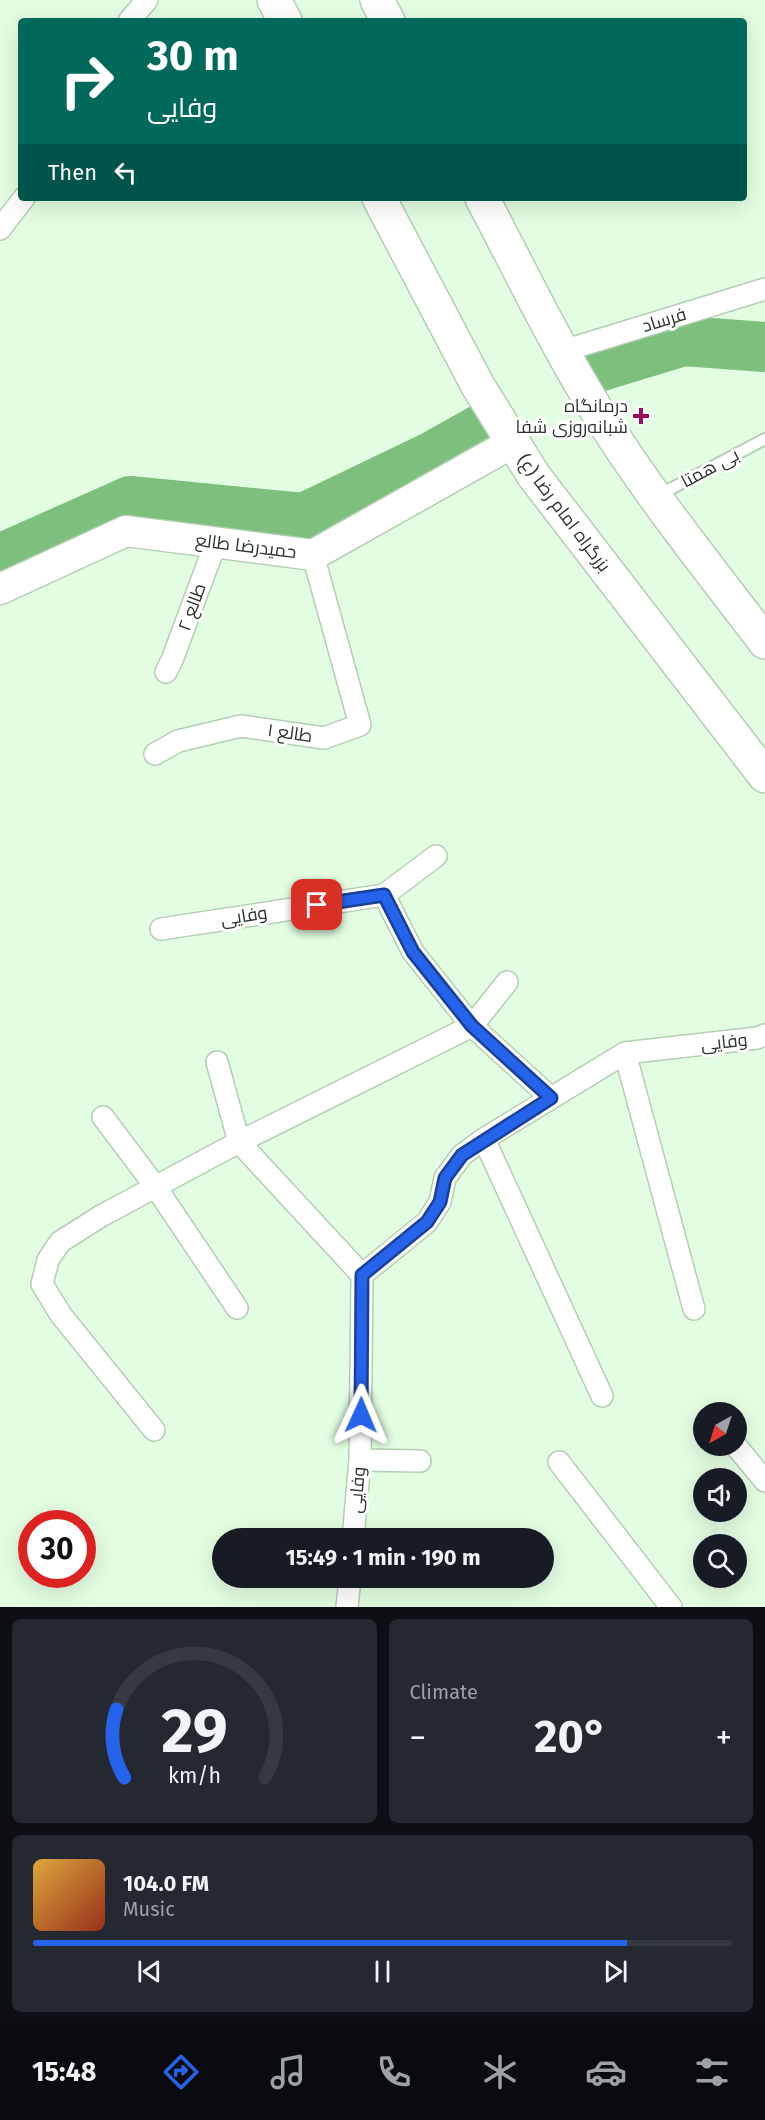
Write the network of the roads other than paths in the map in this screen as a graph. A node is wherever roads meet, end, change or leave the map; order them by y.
1 (147, 0) edge
2 (274, 0) edge
3 (377, 0) edge
4 (132, 18) edge
5 (283, 18) edge
6 (386, 18) edge
7 (22, 201) edge
8 (381, 201) edge
9 (484, 201) edge
10 (0, 229) edge
11 (765, 289) edge
12 (563, 351) junction
13 (765, 439) edge
14 (512, 443) junction
15 (655, 498) junction
16 (216, 542) junction
17 (313, 555) junction
18 (0, 589) edge
19 (765, 642) edge
20 (166, 672) dead end
21 (155, 754) dead end
22 (765, 776) edge
23 (436, 856) dead end
24 (384, 895) junction
25 (161, 929) dead end
26 (507, 982) dead end
27 (472, 1026) junction
28 (765, 1035) edge
29 (625, 1053) junction
30 (217, 1062) dead end
31 (551, 1098) junction
32 (104, 1117) dead end
33 (484, 1139) junction
34 (239, 1142) junction
35 (155, 1186) junction
36 (362, 1275) junction
37 (237, 1308) dead end
38 (694, 1309) dead end
39 (602, 1396) dead end
40 (154, 1430) dead end
41 (744, 1456) edge
42 (360, 1460) junction
43 (420, 1461) dead end
44 (559, 1462) dead end
45 (765, 1481) edge
46 (354, 1528) edge
47 (349, 1588) edge
48 (347, 1607) edge
49 (671, 1607) edge

1 - 4 street
2 - 5 highway
3 - 6 highway
7 - 10 street
8 - 14 highway, بزرگراه امام رضا (ع)
9 - 12 highway
11 - 12 street, فرساد
12 - 15 highway
13 - 15 lane, بی همتا
14 - 17 main road, حمیدرضا طالع
14 - 22 highway, بزرگراه امام رضا (ع)
15 - 19 highway
16 - 17 main road, حمیدرضا طالع
16 - 18 main road, حمیدرضا طالع
16 - 20 street, طالع ۲
17 - 21 street, طالع ۱
23 - 24 street
24 - 25 street, وفایی
24 - 27 street
26 - 27 street
27 - 31 street
27 - 34 street
28 - 29 street, وفایی
29 - 31 street, وفایی
29 - 38 street
30 - 34 street
31 - 33 street, وفایی
32 - 35 street
33 - 36 street, وفایی
33 - 39 street
34 - 35 street
34 - 36 street
35 - 37 street
35 - 40 street
36 - 42 street, وفایی
41 - 45 street
42 - 43 street
42 - 46 street, وفایی
44 - 49 street
47 - 48 street

